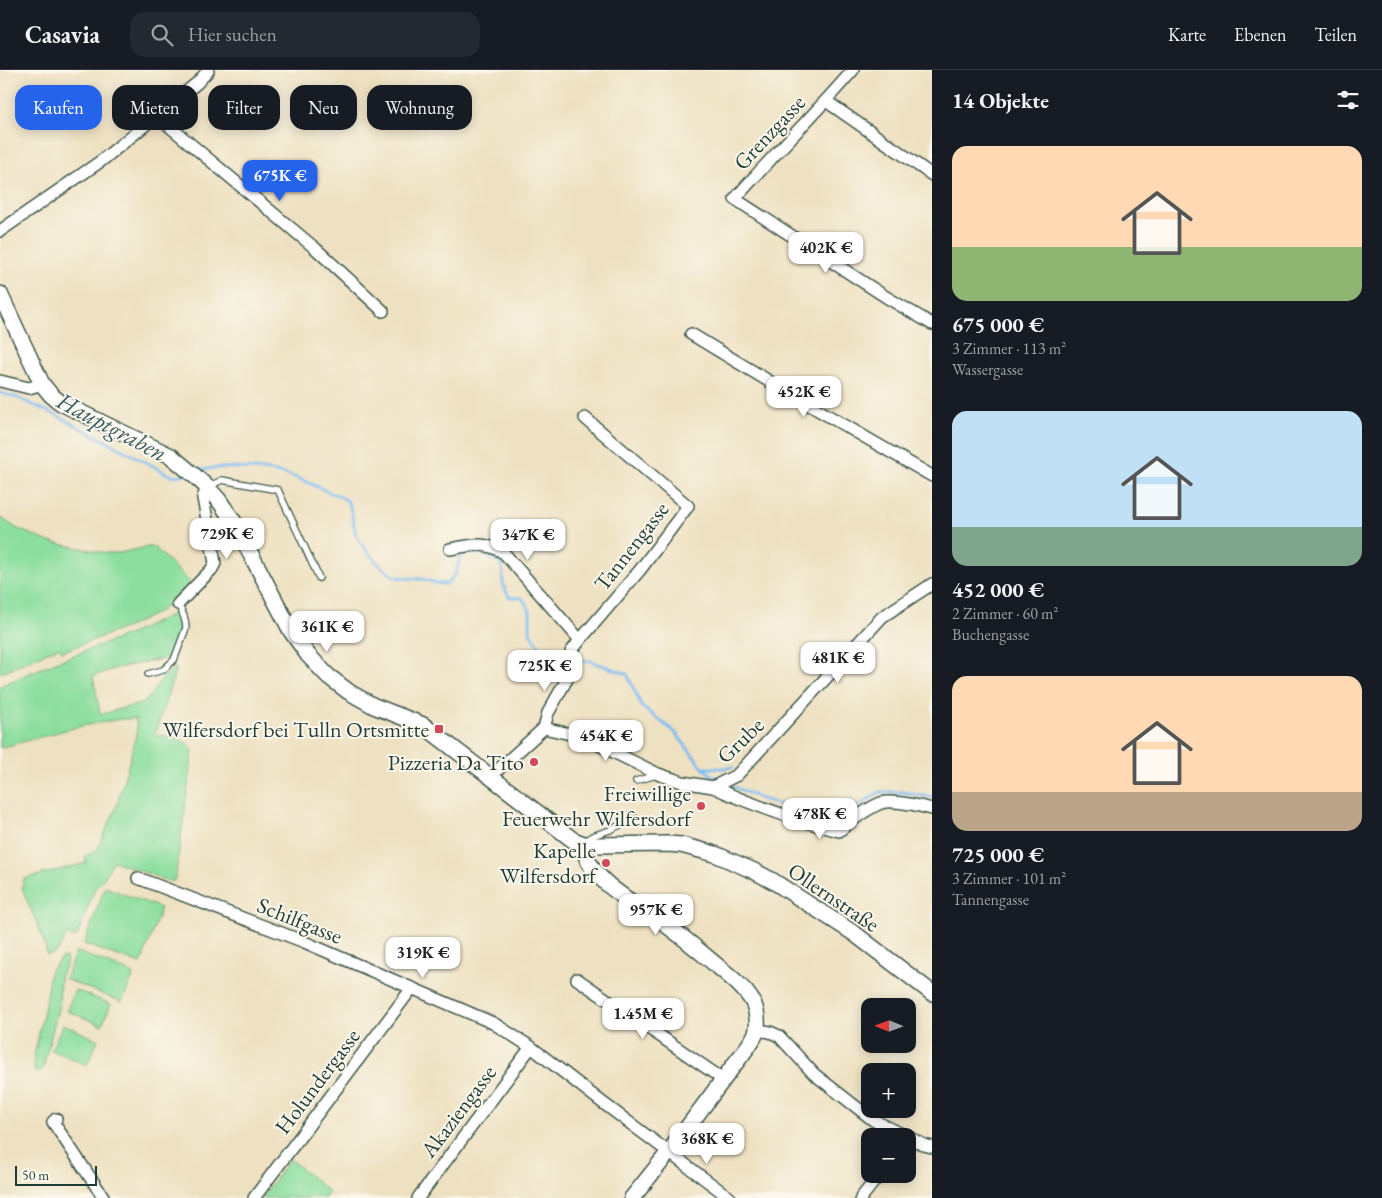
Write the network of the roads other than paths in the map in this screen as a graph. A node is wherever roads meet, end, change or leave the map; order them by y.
1 (853, 70) edge
2 (208, 71) edge
3 (196, 85) edge
4 (826, 101) junction
5 (140, 130) edge
6 (174, 130) edge
7 (932, 175) edge
8 (0, 231) edge
9 (0, 294) edge
10 (383, 311) dead end
11 (932, 324) edge
12 (691, 334) dead end
13 (0, 382) edge
14 (42, 384) junction
15 (585, 418) dead end
16 (932, 476) edge
17 (202, 482) junction
18 (450, 549) dead end
19 (319, 578) dead end
20 (932, 584) edge
21 (178, 604) joint
22 (580, 640) junction
23 (148, 674) dead end
24 (544, 728) junction
25 (658, 774) junction
26 (490, 777) junction
27 (636, 781) dead end
28 (716, 786) junction
29 (932, 809) edge
30 (635, 818) dead end
31 (584, 844) junction
32 (138, 878) dead end
33 (577, 979) dead end
34 (412, 988) junction
35 (932, 993) edge
36 (757, 1030) junction
37 (531, 1047) junction
38 (724, 1080) junction
39 (56, 1118) dead end
40 (889, 1128) edge
41 (916, 1141) edge
42 (932, 1147) edge
43 (669, 1152) junction
44 (873, 1183) edge
45 (104, 1198) edge
46 (254, 1198) edge
47 (418, 1198) edge
48 (632, 1198) edge
49 (730, 1198) edge
50 (861, 1198) edge

1 - 4 street, Grenzgasse
2 - 3 street
4 - 7 street
4 - 11 street, Grenzgasse
5 - 8 street
6 - 10 street
9 - 14 street
12 - 16 street
13 - 14 street
14 - 17 street
15 - 22 street, Tannengasse
17 - 19 lane
17 - 21 street
17 - 26 street
18 - 22 street
20 - 28 street, Grube
21 - 23 lane
22 - 24 street, Tannengasse
24 - 25 street, Grube
24 - 26 street
25 - 27 lane
25 - 28 street, Grube
26 - 31 street
28 - 29 street
30 - 31 lane
31 - 35 street, Ollernstraße
31 - 36 street
32 - 34 street, Schilfgasse
33 - 38 street
34 - 37 street, Schilfgasse
34 - 46 street, Holundergasse
36 - 38 street
36 - 40 street
37 - 43 street, Schilfgasse
37 - 47 street, Akaziengasse
38 - 43 street
39 - 45 street
41 - 42 street
43 - 48 street
43 - 49 street, Schilfgasse
44 - 50 street

